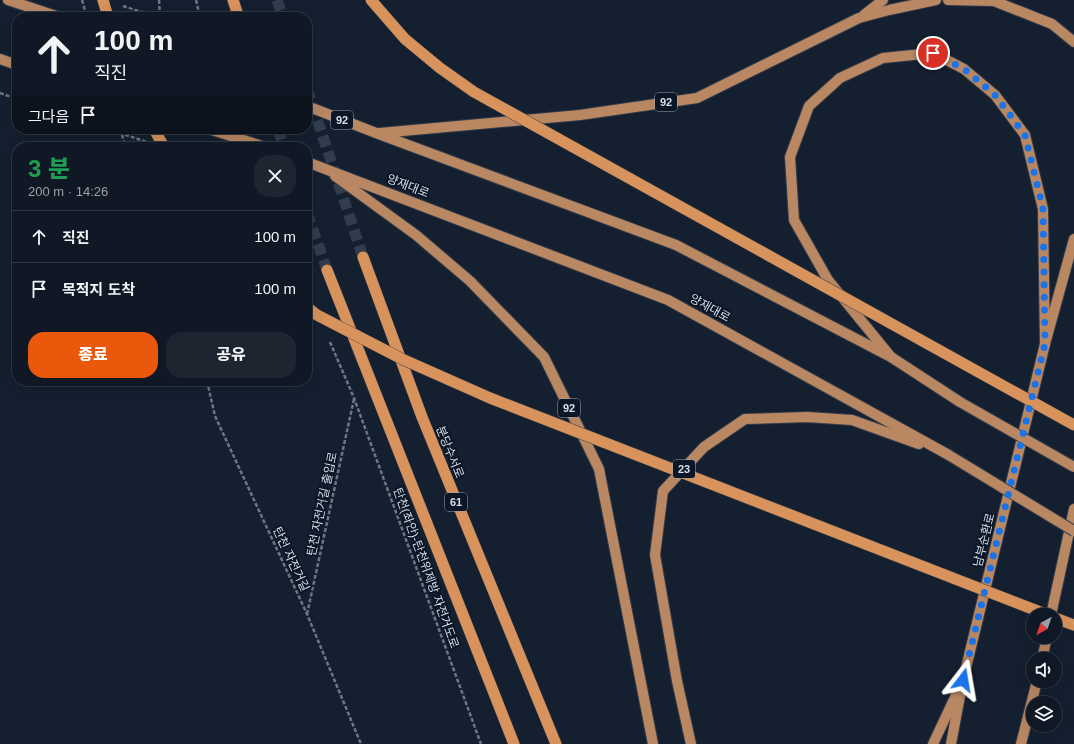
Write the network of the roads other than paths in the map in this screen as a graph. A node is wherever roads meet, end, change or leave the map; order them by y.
1 (8, 0) edge
2 (103, 0) edge
3 (233, 0) edge
4 (371, 0) edge
5 (883, 0) edge
6 (936, 0) edge
7 (948, 0) edge
8 (44, 12) edge
9 (107, 12) edge
10 (237, 12) dead end
11 (859, 18) junction
12 (1074, 42) edge
13 (0, 59) edge
14 (12, 63) edge
15 (312, 108) edge
16 (223, 134) edge
17 (376, 134) junction
18 (248, 142) edge
19 (312, 163) edge
20 (324, 167) junction
21 (1074, 239) edge
22 (363, 257) tunnel mouth
23 (327, 270) tunnel mouth
24 (312, 311) edge
25 (1045, 344) junction
26 (891, 358) junction
27 (1074, 425) edge
28 (947, 454) junction
29 (1074, 467) edge
30 (1074, 509) edge
31 (1074, 531) edge
32 (1032, 608) edge
33 (1052, 608) edge
34 (1062, 621) edge
35 (1074, 625) edge
36 (963, 680) junction
37 (1035, 688) edge
38 (514, 744) edge
39 (556, 744) edge
40 (653, 744) edge
41 (691, 744) edge
42 (933, 744) edge
43 (951, 744) edge
44 (1021, 744) edge

1 - 8 main road
2 - 9 highway
3 - 10 highway
4 - 27 highway, bridge
5 - 11 main road
6 - 11 main road, 92
7 - 12 main road
11 - 17 main road, 92
13 - 14 main road
15 - 17 main road, 92
16 - 18 main road
17 - 26 main road
19 - 20 main road, 양재대로 / 92
20 - 28 main road, 양재대로
20 - 40 main road, 92
21 - 25 main road
22 - 39 highway, 분당수서로 / 61
23 - 38 highway
24 - 32 highway, bridge
25 - 26 main road
25 - 36 main road, 남부순환로
26 - 29 main road, bridge
28 - 31 main road, 양재대로 / 23, bridge
28 - 41 main road, 23
30 - 33 main road
34 - 35 highway
36 - 42 main road
36 - 43 main road, 남부순환로
37 - 44 main road

